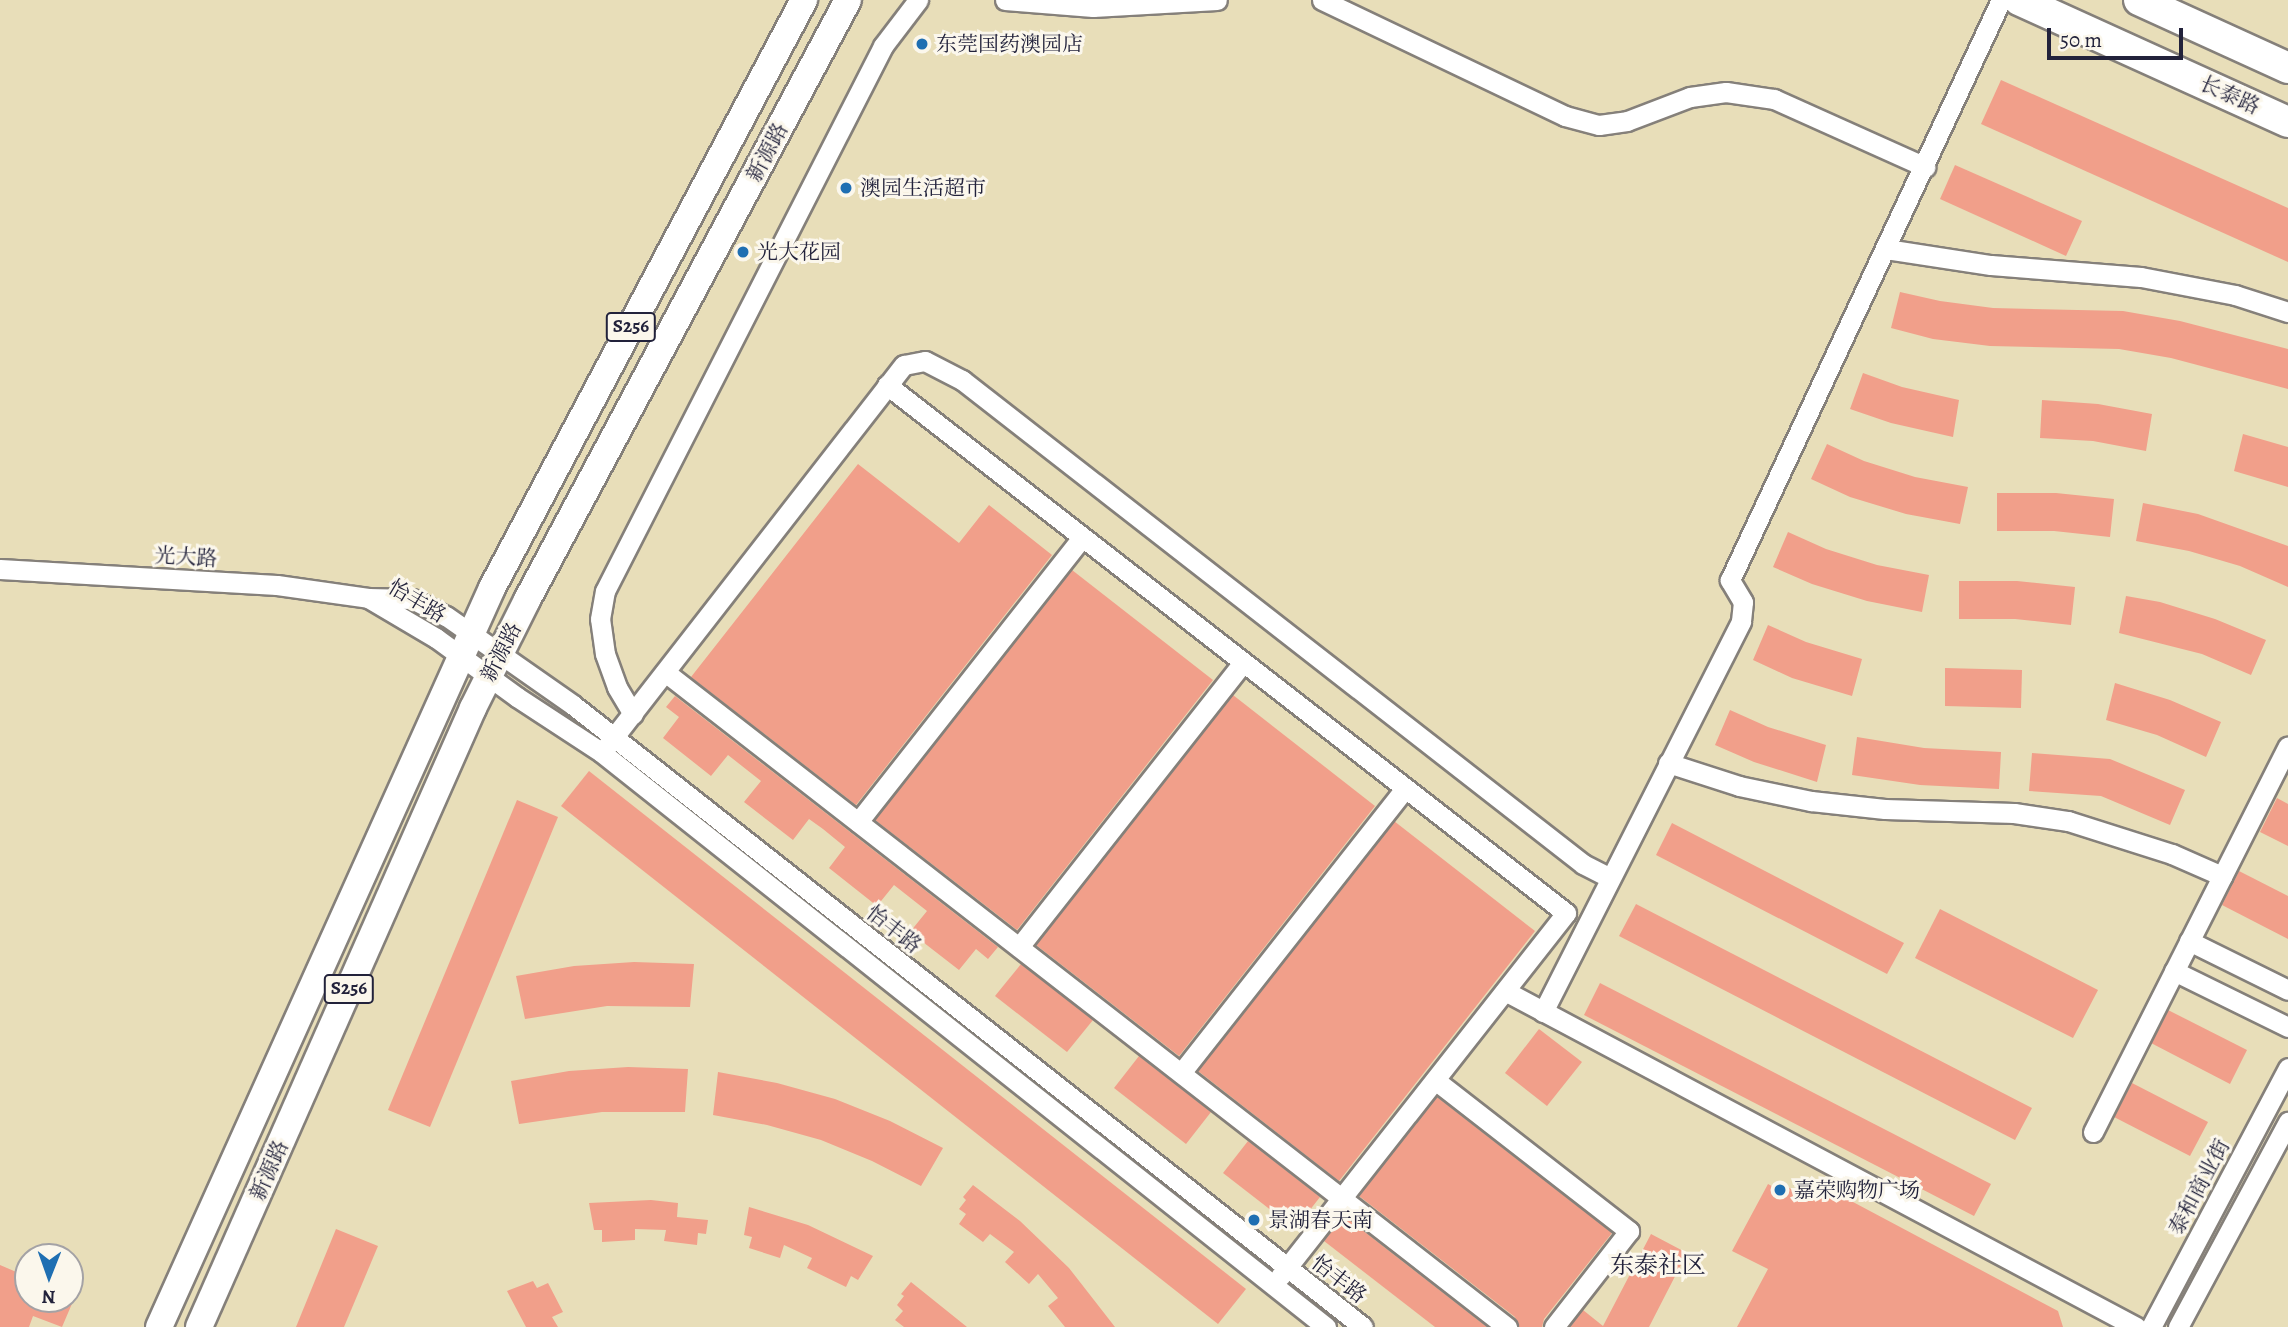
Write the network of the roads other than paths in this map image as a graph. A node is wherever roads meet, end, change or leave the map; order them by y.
1 (804, 0) edge
2 (848, 0) edge
3 (918, 0) edge
4 (1005, 0) edge
5 (1217, 0) edge
6 (1322, 0) edge
7 (2001, 0) edge
8 (2019, 0) edge
9 (2139, 0) edge
10 (2288, 68) edge
11 (2288, 122) edge
12 (1925, 167) junction
13 (1886, 249) junction
14 (2288, 312) edge
15 (887, 386) junction
16 (1082, 537) junction
17 (0, 569) edge
18 (368, 598) joint
19 (466, 644) junction
20 (501, 653) junction
21 (1243, 662) junction
22 (665, 672) junction
23 (489, 677) junction
24 (633, 714) junction
25 (608, 745) junction
26 (2288, 746) edge
27 (1668, 763) junction
28 (1405, 788) junction
29 (858, 822) junction
30 (2222, 876) junction
31 (1609, 877) junction
32 (2189, 941) junction
33 (1019, 947) junction
34 (2175, 971) junction
35 (2288, 990) edge
36 (1505, 991) junction
37 (1543, 1012) junction
38 (2288, 1027) edge
39 (2288, 1068) edge
40 (1181, 1073) junction
41 (1435, 1080) junction
42 (2288, 1122) edge
43 (2093, 1132) dead end
44 (1342, 1198) junction
45 (1287, 1267) junction
46 (1273, 1285) junction
47 (159, 1327) edge
48 (200, 1327) edge
49 (1326, 1327) edge
50 (1363, 1327) edge
51 (1507, 1327) edge
52 (1554, 1327) edge
53 (2136, 1327) edge
54 (2151, 1327) edge
55 (2178, 1327) edge

1 - 19 main road, 新源路 / S256
2 - 20 main road, 新源路 / S256
3 - 24 street
4 - 5 street
6 - 12 street
7 - 12 street
8 - 11 highway, 长泰路
9 - 10 highway
12 - 13 street
13 - 14 street
13 - 27 street
15 - 16 street
15 - 22 street
15 - 31 street
16 - 21 street
16 - 29 street
17 - 18 street, 光大路
18 - 19 street, 怡丰路
19 - 20 street, 怡丰路
19 - 23 street, 怡丰路
19 - 47 main road, 新源路 / S256
20 - 23 main road, 新源路 / S256
20 - 25 street, 怡丰路
21 - 28 street
21 - 33 street
22 - 24 street
22 - 29 street
23 - 25 street, 怡丰路
23 - 48 main road, 新源路 / S256
24 - 25 street
25 - 45 street, 怡丰路
25 - 46 street, 怡丰路
26 - 30 street
27 - 30 street
27 - 31 street
28 - 36 street
28 - 40 street
29 - 33 street
30 - 32 street
31 - 37 street
32 - 34 street
32 - 35 street
33 - 40 street
34 - 38 street
34 - 43 street
36 - 37 street
36 - 41 street
37 - 53 street
39 - 54 street, 泰和商业街
40 - 44 street
41 - 44 street
41 - 52 street
42 - 55 street
44 - 45 street
44 - 51 street
45 - 46 street
45 - 50 street, 怡丰路
46 - 49 street, 怡丰路

